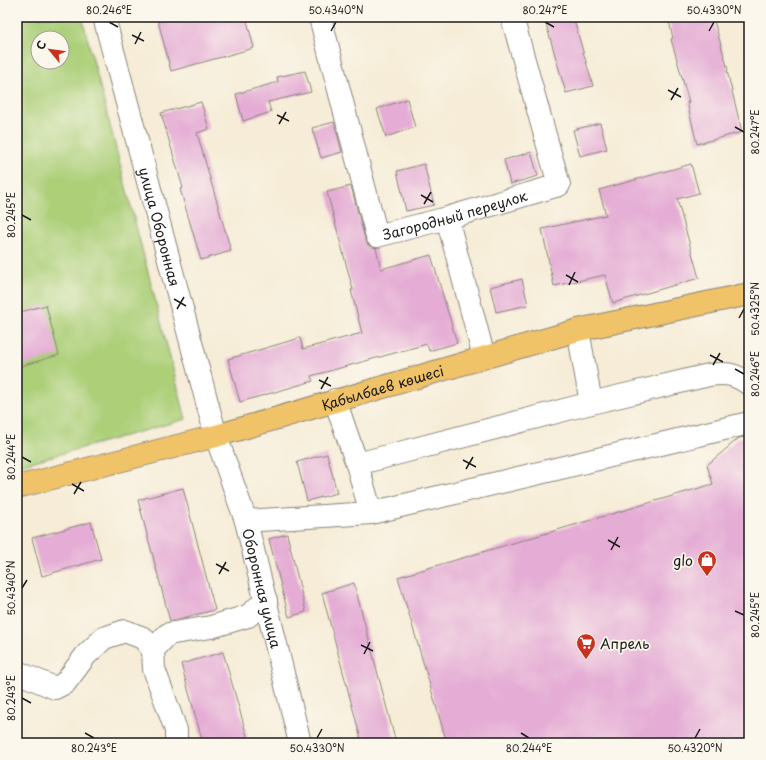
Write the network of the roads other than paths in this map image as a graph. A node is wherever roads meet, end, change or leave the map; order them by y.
1 (104, 17) edge
2 (320, 17) edge
3 (512, 17) edge
4 (447, 218) junction
5 (742, 298) edge
6 (578, 330) junction
7 (484, 357) junction
8 (749, 384) edge
9 (335, 400) junction
10 (591, 403) junction
11 (749, 423) edge
12 (216, 436) junction
13 (357, 464) junction
14 (17, 487) edge
15 (371, 513) junction
16 (246, 521) junction
17 (266, 600) junction
18 (153, 650) junction
19 (17, 672) edge
20 (176, 743) edge
21 (300, 743) edge

1 - 12 street, улица Оборонная
2 - 4 street, Загородный переулок
3 - 4 street, Загородный переулок
4 - 7 street
5 - 6 main road, Қабылбаев көшесі
6 - 7 main road, Қабылбаев көшесі
6 - 10 street
7 - 9 main road, Қабылбаев көшесі
8 - 10 street
9 - 12 main road, Қабылбаев көшесі
9 - 13 street
10 - 13 street
11 - 15 street
12 - 14 main road, Қабылбаев көшесі
12 - 16 street, Оборонная улица
13 - 15 street
15 - 16 street
16 - 17 street, Оборонная улица
17 - 18 street
17 - 21 street, Оборонная улица
18 - 19 street
18 - 20 street

